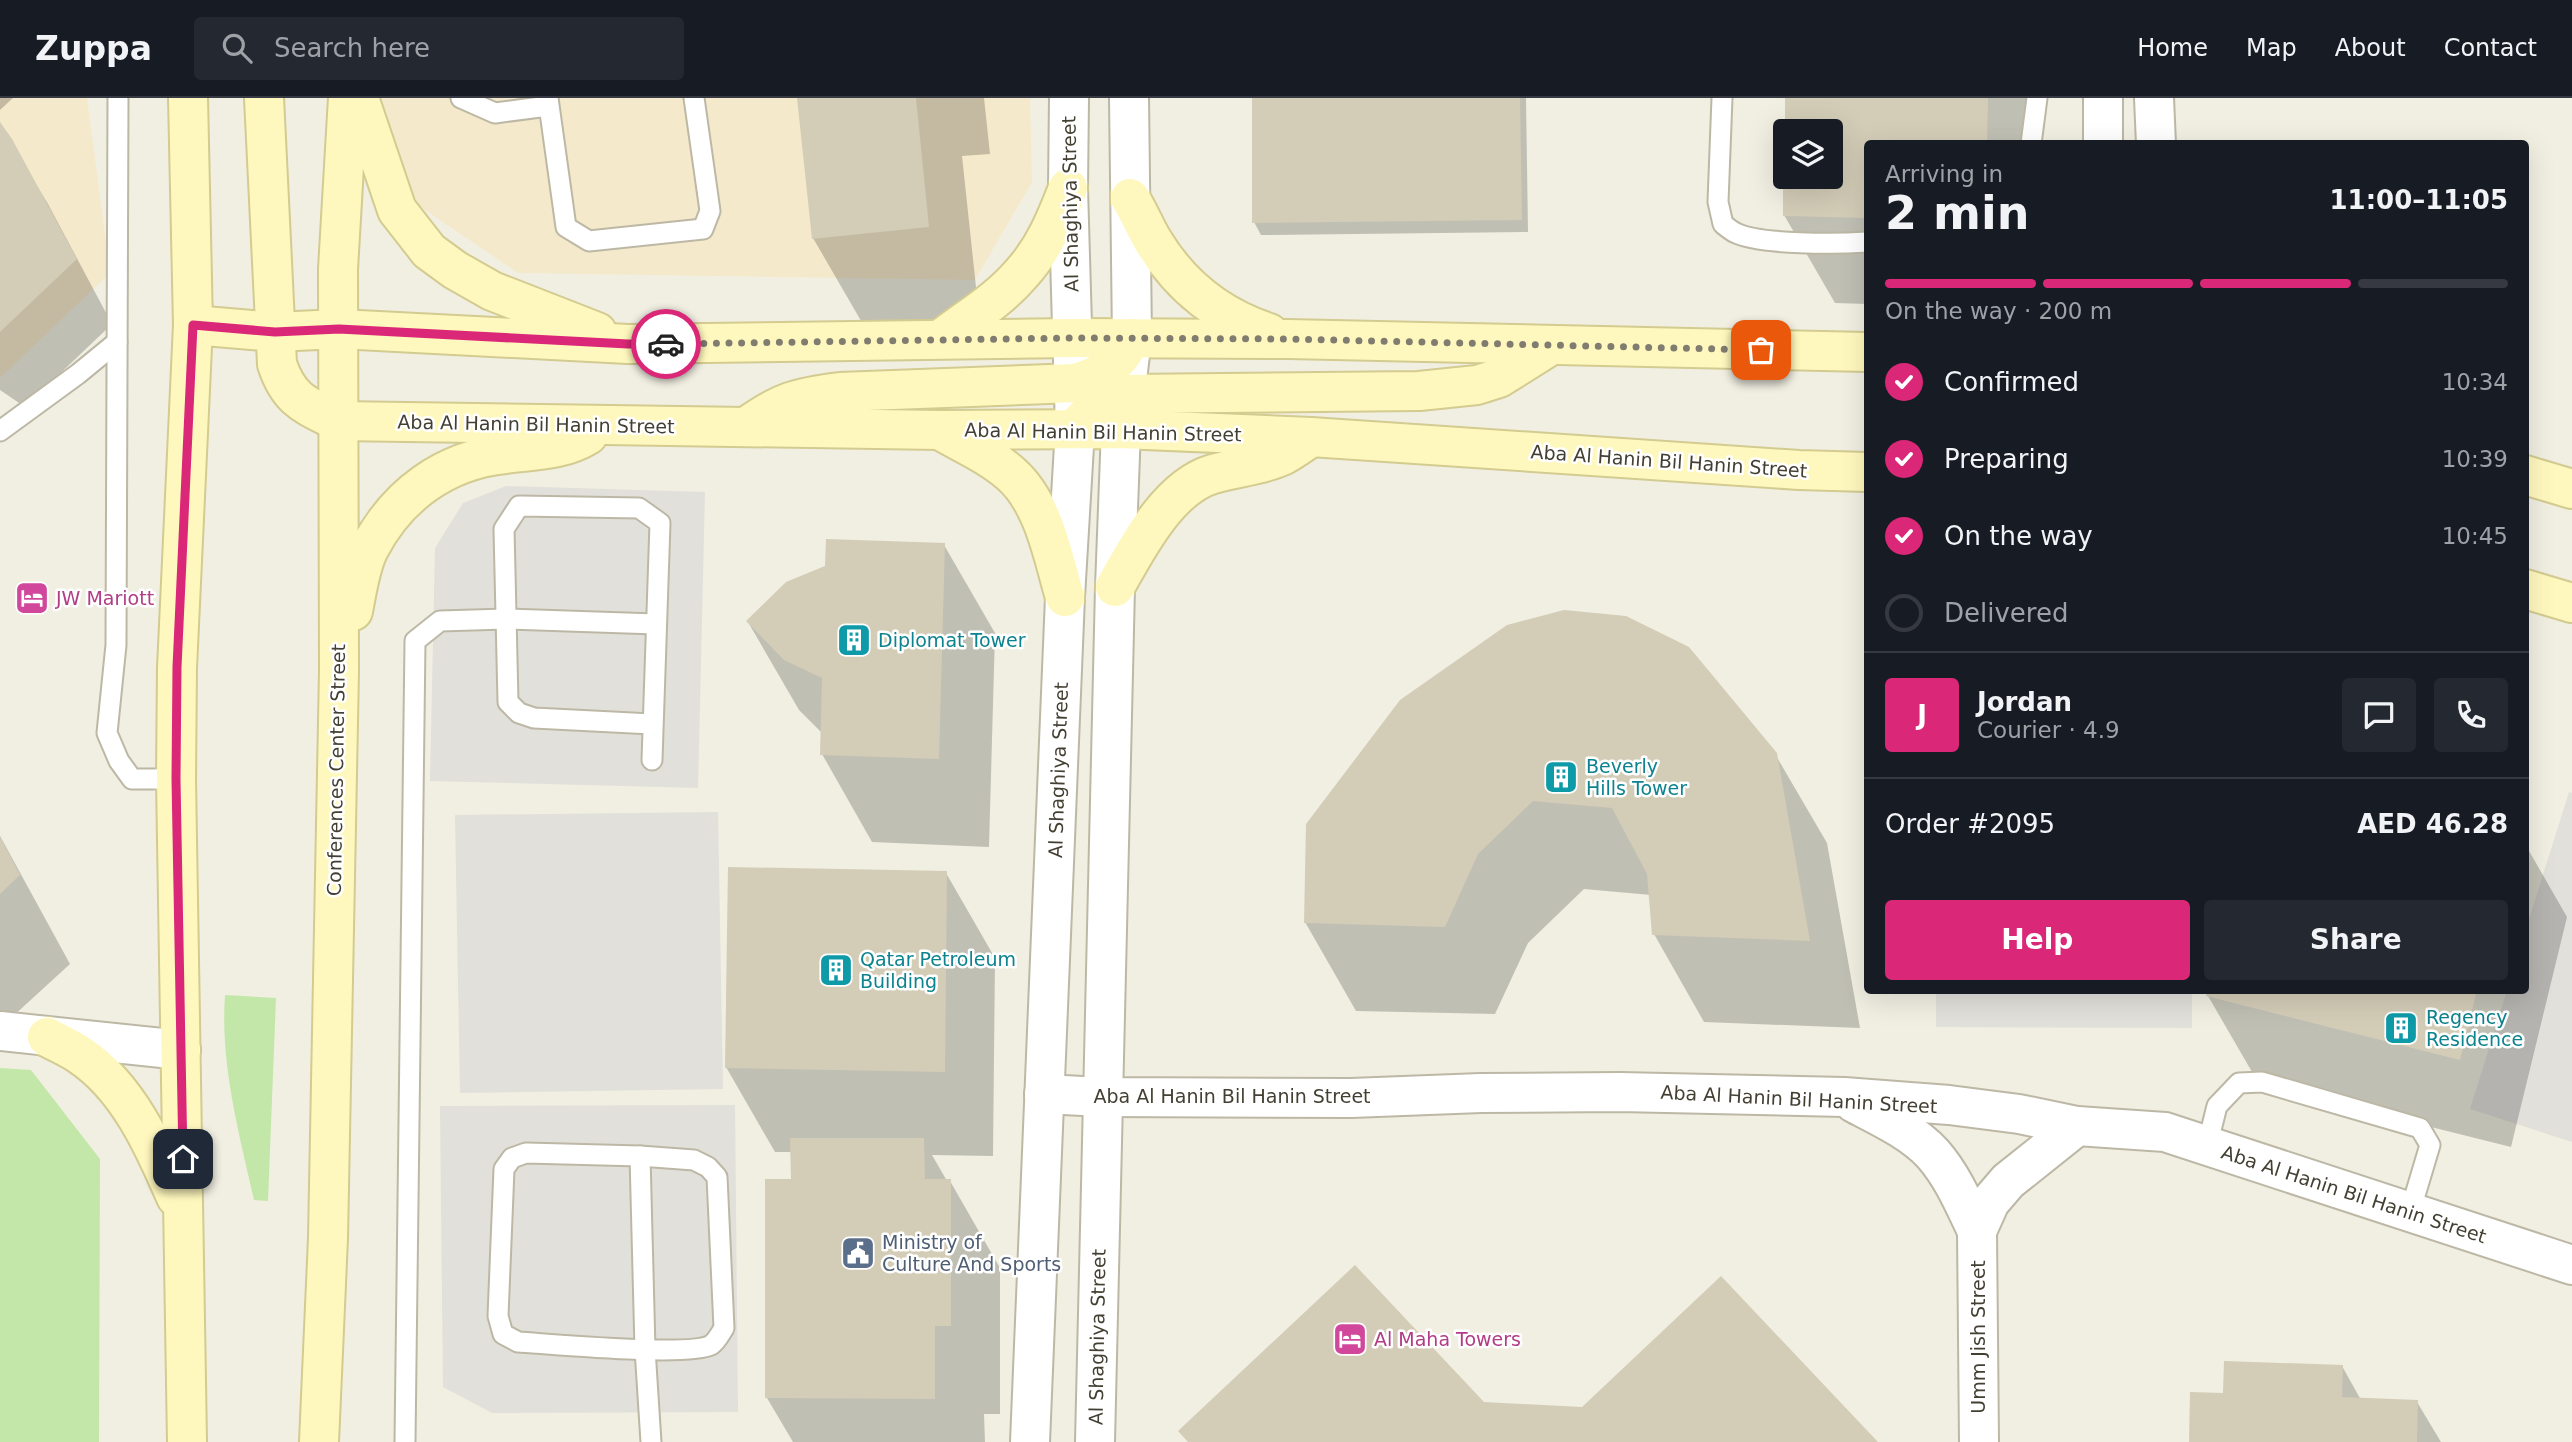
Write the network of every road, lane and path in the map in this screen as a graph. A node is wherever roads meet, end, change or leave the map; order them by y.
1 (118, 98) edge
2 (188, 98) edge
3 (264, 98) edge
4 (348, 98) edge
5 (359, 98) edge
6 (461, 98) edge
7 (694, 98) edge
8 (1069, 98) edge
9 (1129, 98) edge
10 (1722, 98) edge
11 (2037, 98) edge
12 (2103, 98) edge
13 (2154, 98) edge
14 (548, 102) edge
15 (2032, 140) edge
16 (2102, 140) edge
17 (2156, 140) edge
18 (1068, 188) junction
19 (1130, 198) junction
20 (1864, 242) edge
21 (193, 325) junction
22 (339, 329) junction
23 (275, 332) junction
24 (1073, 338) junction
25 (1132, 338) junction
26 (941, 339) junction
27 (1288, 339) junction
28 (117, 342) junction
29 (628, 344) junction
30 (1550, 346) junction
31 (1864, 352) edge
32 (117, 366) junction
33 (78, 374) junction
34 (1074, 383) junction
35 (1124, 412) junction
36 (337, 421) junction
37 (601, 425) junction
38 (746, 427) junction
39 (1075, 429) junction
40 (940, 430) junction
41 (0, 431) edge
42 (1311, 437) junction
43 (1864, 472) edge
44 (2529, 476) edge
45 (2572, 489) edge
46 (1115, 587) junction
47 (2529, 590) edge
48 (1065, 597) junction
49 (2572, 603) edge
50 (506, 619) junction
51 (656, 624) junction
52 (339, 670) junction
53 (652, 724) junction
54 (652, 760) dead end
55 (176, 779) junction
56 (0, 1031) edge
57 (47, 1037) junction
58 (181, 1050) junction
59 (1044, 1094) junction
60 (1102, 1097) junction
61 (1844, 1097) junction
62 (2077, 1126) junction
63 (2207, 1146) junction
64 (640, 1156) junction
65 (2410, 1212) junction
66 (183, 1213) junction
67 (1977, 1231) junction
68 (2572, 1265) edge
69 (645, 1349) junction
70 (187, 1442) edge
71 (319, 1442) edge
72 (405, 1442) edge
73 (651, 1442) edge
74 (1030, 1442) edge
75 (1095, 1442) edge
76 (1979, 1442) edge

1 - 28 lane
2 - 21 street
3 - 23 street
4 - 22 street, Conferences Center Street
5 - 29 street
6 - 14 lane
7 - 14 lane
8 - 18 street, Al Shaghiya Street
9 - 19 street, Al Shaghiya Street
10 - 20 lane
11 - 15 lane
12 - 16 street
13 - 17 street
18 - 24 street, Al Shaghiya Street
18 - 26 street
19 - 25 street, Al Shaghiya Street
19 - 27 street
21 - 23 street
21 - 55 street
22 - 23 street
22 - 29 street
22 - 36 street, Conferences Center Street
23 - 36 street
24 - 25 street
24 - 26 street
24 - 34 street, Al Shaghiya Street
25 - 27 street
25 - 34 street
25 - 35 street, Al Shaghiya Street
26 - 29 street
27 - 30 street
28 - 32 lane
28 - 33 lane
30 - 31 street
30 - 35 street
32 - 33 lane
32 - 55 lane
33 - 41 lane
34 - 38 street
34 - 39 street, Al Shaghiya Street
35 - 39 street, Aba Al Hanin Bil Hanin Street
35 - 42 street, Aba Al Hanin Bil Hanin Street
35 - 46 street, Al Shaghiya Street
36 - 37 street, Aba Al Hanin Bil Hanin Street
36 - 52 street, Conferences Center Street
37 - 38 street, Aba Al Hanin Bil Hanin Street
37 - 52 street
38 - 40 street, Aba Al Hanin Bil Hanin Street
39 - 40 street, Aba Al Hanin Bil Hanin Street
39 - 48 street, Al Shaghiya Street
40 - 48 street
42 - 43 street, Aba Al Hanin Bil Hanin Street
42 - 46 street
44 - 45 street
46 - 60 street, Al Shaghiya Street
47 - 49 street
48 - 59 street, Al Shaghiya Street
50 - 51 lane
50 - 51 lane
50 - 53 lane
50 - 72 lane
51 - 53 lane
52 - 71 street, Conferences Center Street
53 - 54 lane
55 - 58 street
56 - 57 street
57 - 58 street
57 - 66 street
58 - 66 street
59 - 60 street, Aba Al Hanin Bil Hanin Street
59 - 74 street, Al Shaghiya Street
60 - 61 street, Aba Al Hanin Bil Hanin Street
60 - 75 street, Al Shaghiya Street
61 - 62 street, Aba Al Hanin Bil Hanin Street
61 - 67 street, Umm Jish Street
62 - 63 street, Aba Al Hanin Bil Hanin Street
62 - 67 street, Umm Jish Street
63 - 65 street, Aba Al Hanin Bil Hanin Street
63 - 65 lane
64 - 69 lane
64 - 69 lane
64 - 69 lane
65 - 68 street, Aba Al Hanin Bil Hanin Street
66 - 70 street
67 - 76 street, Umm Jish Street
69 - 73 lane

